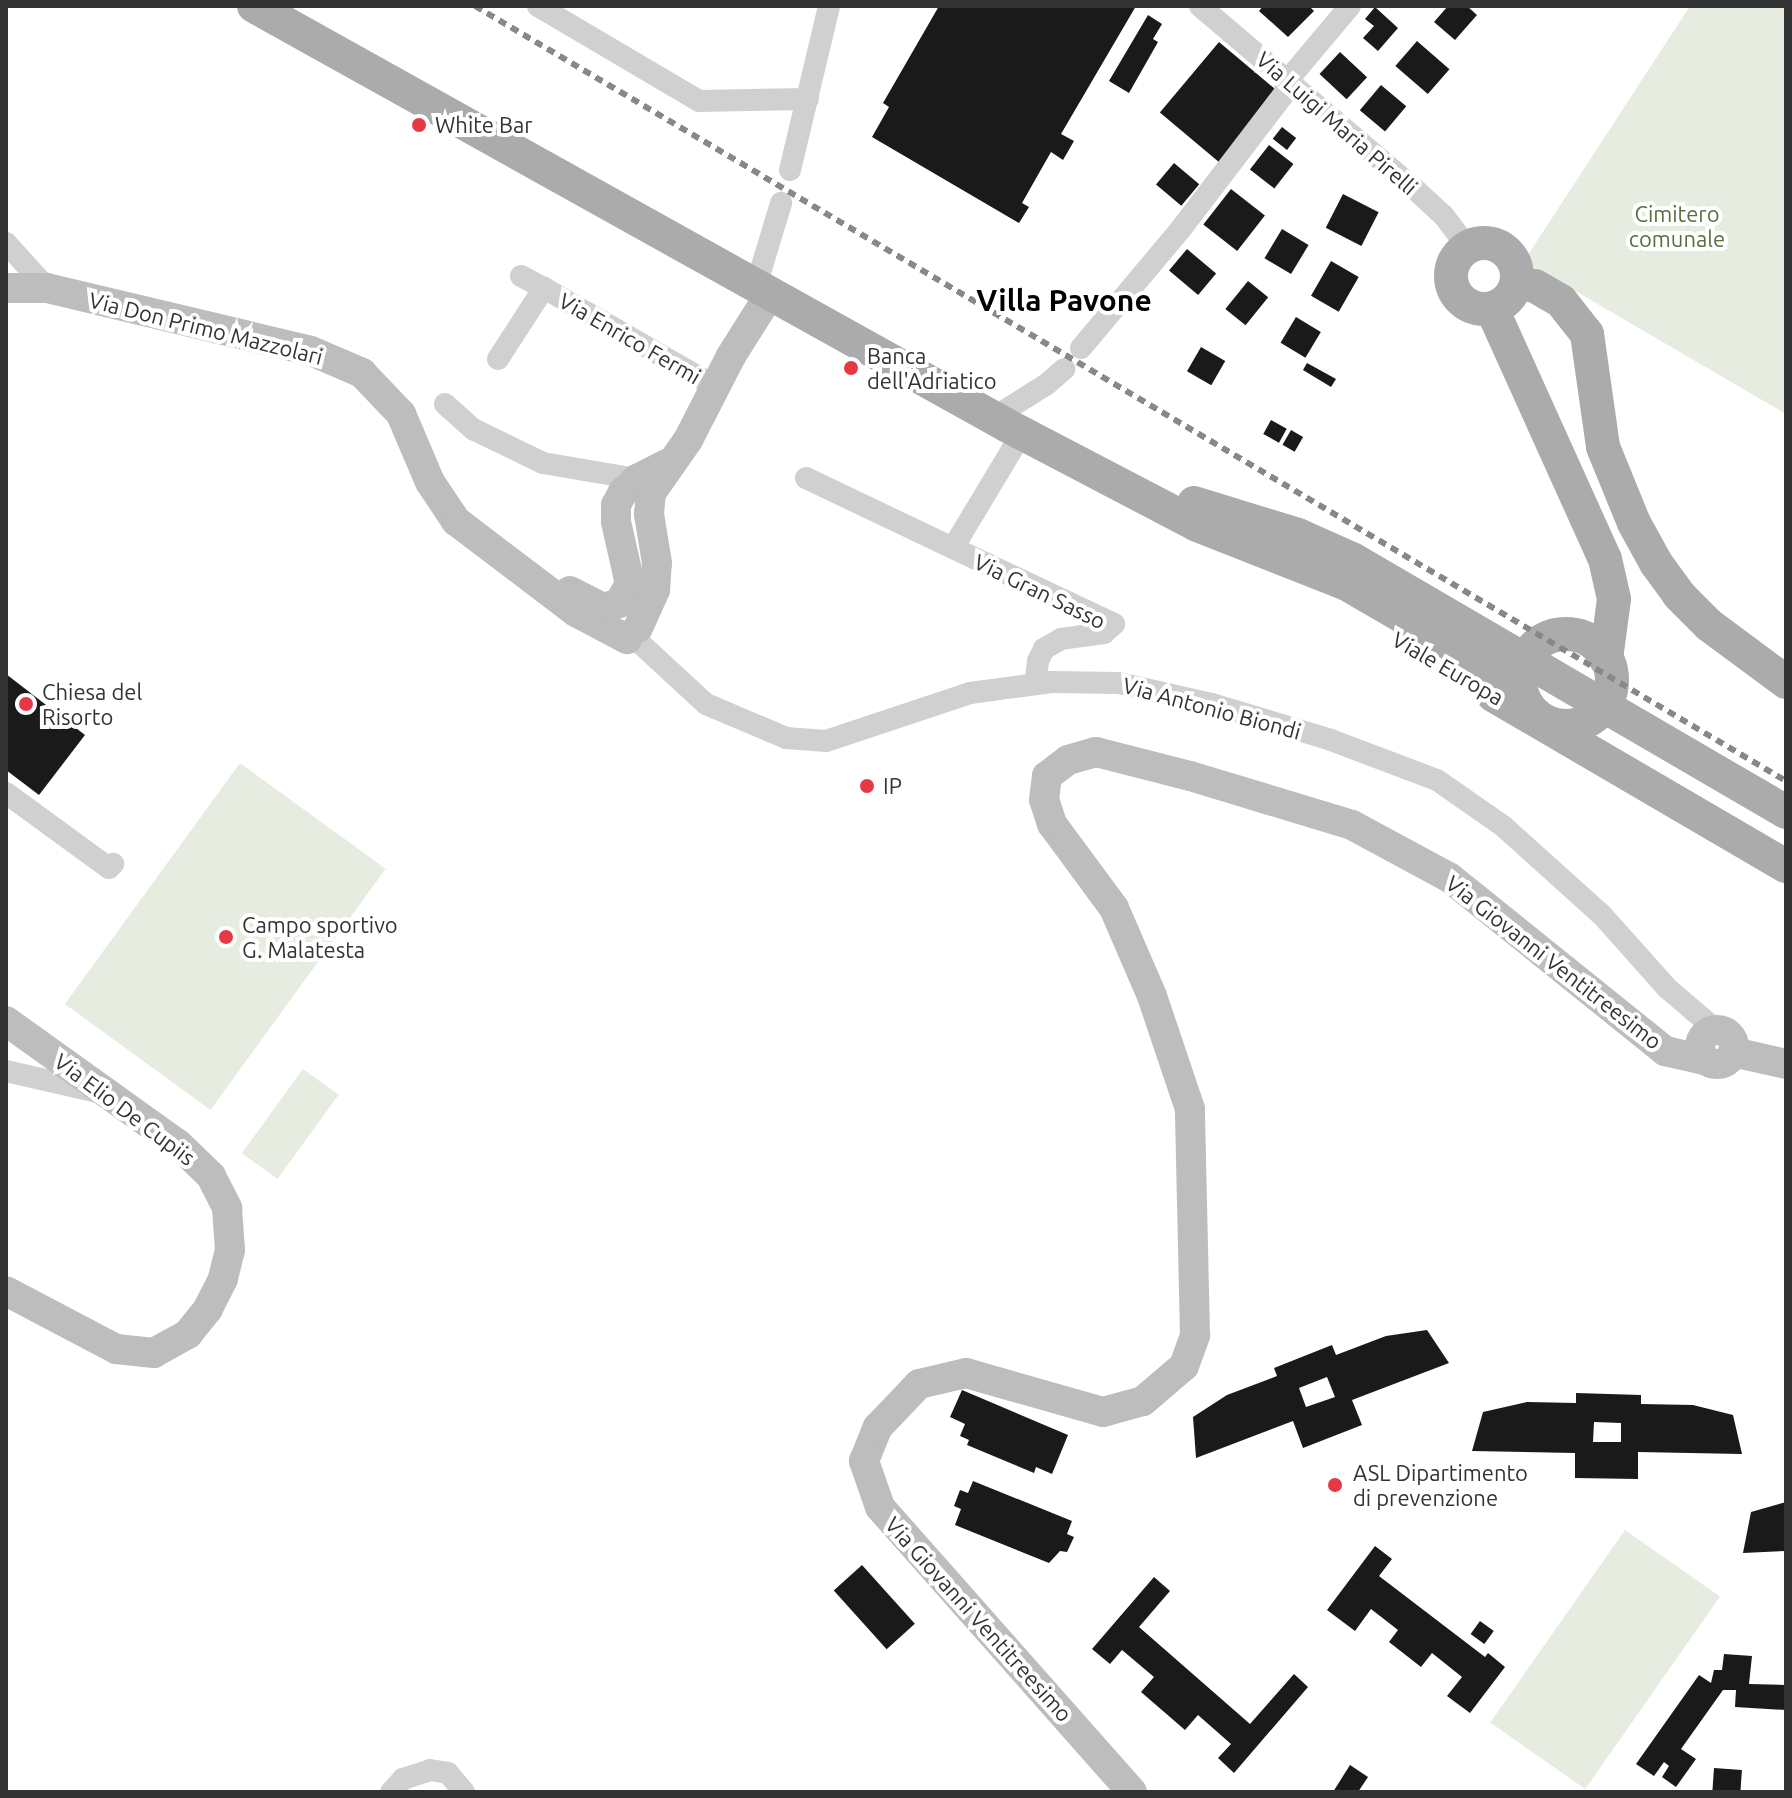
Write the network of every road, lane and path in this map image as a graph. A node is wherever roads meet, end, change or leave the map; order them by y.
1 (254, 6) edge
2 (538, 6) edge
3 (829, 6) edge
4 (1200, 6) edge
5 (1350, 6) edge
6 (1287, 81) junction
7 (808, 99) junction
8 (790, 170) dead end
9 (781, 203) dead end
10 (6, 243) edge
11 (1467, 247) junction
12 (521, 276) dead end
13 (1517, 282) junction
14 (6, 288) edge
15 (47, 288) junction
16 (544, 288) junction
17 (763, 290) junction
18 (1492, 309) junction
19 (1081, 348) dead end
20 (498, 359) dead end
21 (1064, 369) dead end
22 (716, 387) junction
23 (445, 404) dead end
24 (1008, 425) junction
25 (672, 460) junction
26 (1109, 477) junction
27 (806, 478) dead end
28 (637, 479) junction
29 (468, 533) junction
30 (953, 548) junction
31 (1609, 579) junction
32 (1571, 635) junction
33 (636, 638) junction
34 (1452, 645) junction
35 (1531, 650) junction
36 (1606, 659) junction
37 (1786, 682) edge
38 (1035, 684) junction
39 (1523, 697) junction
40 (1607, 701) junction
41 (1572, 726) junction
42 (1656, 763) junction
43 (6, 793) edge
44 (1786, 812) edge
45 (1786, 840) edge
46 (113, 864) dead end
47 (1786, 866) edge
48 (6, 1021) edge
49 (1718, 1047) junction
50 (1786, 1064) edge
51 (6, 1071) edge
52 (109, 1095) junction
53 (6, 1291) edge
54 (391, 1792) edge
55 (464, 1792) edge
56 (1132, 1792) edge

1 - 17 main road, Viale Europa
2 - 7 street
3 - 7 street
4 - 6 street, Via Luigi Maria Pirelli
5 - 6 street
6 - 11 street, Via Luigi Maria Pirelli
6 - 19 street
7 - 8 street
9 - 17 street
10 - 15 street
11 - 13 main road
11 - 18 main road
12 - 16 street, Via Enrico Fermi
13 - 18 main road
13 - 37 main road
14 - 15 street
15 - 29 street, Via Don Primo Mazzolari
16 - 20 street, Via Enrico Fermi
16 - 22 street, Via Enrico Fermi
17 - 22 street
17 - 24 main road, Viale Europa
18 - 31 main road
21 - 24 street
22 - 25 street
23 - 28 street
24 - 26 main road, Viale Europa
24 - 30 street, Via Gran Sasso
25 - 28 street
25 - 33 street
26 - 34 main road, Viale Europa
26 - 44 main road, Viale Europa
26 - 47 main road, Viale Europa
27 - 30 street, Via Gran Sasso
28 - 29 street
29 - 33 street, Via Don Primo Mazzolari
30 - 38 street, Via Gran Sasso
31 - 32 main road
31 - 36 main road
32 - 35 main road
32 - 36 main road
33 - 38 street, Via Antonio Biondi
34 - 35 main road, Viale Europa
34 - 39 main road, Viale Europa
35 - 39 main road
36 - 40 main road
38 - 49 street, Via Antonio Biondi
39 - 41 main road
40 - 41 main road
40 - 42 main road
41 - 42 main road
42 - 45 main road
43 - 46 street
48 - 52 street, Via Elio De Cupiis
49 - 50 street, Via Antonio Biondi
49 - 56 street, Via Giovanni Ventitreesimo
51 - 52 street
52 - 53 street, Via Elio De Cupiis
54 - 55 street

